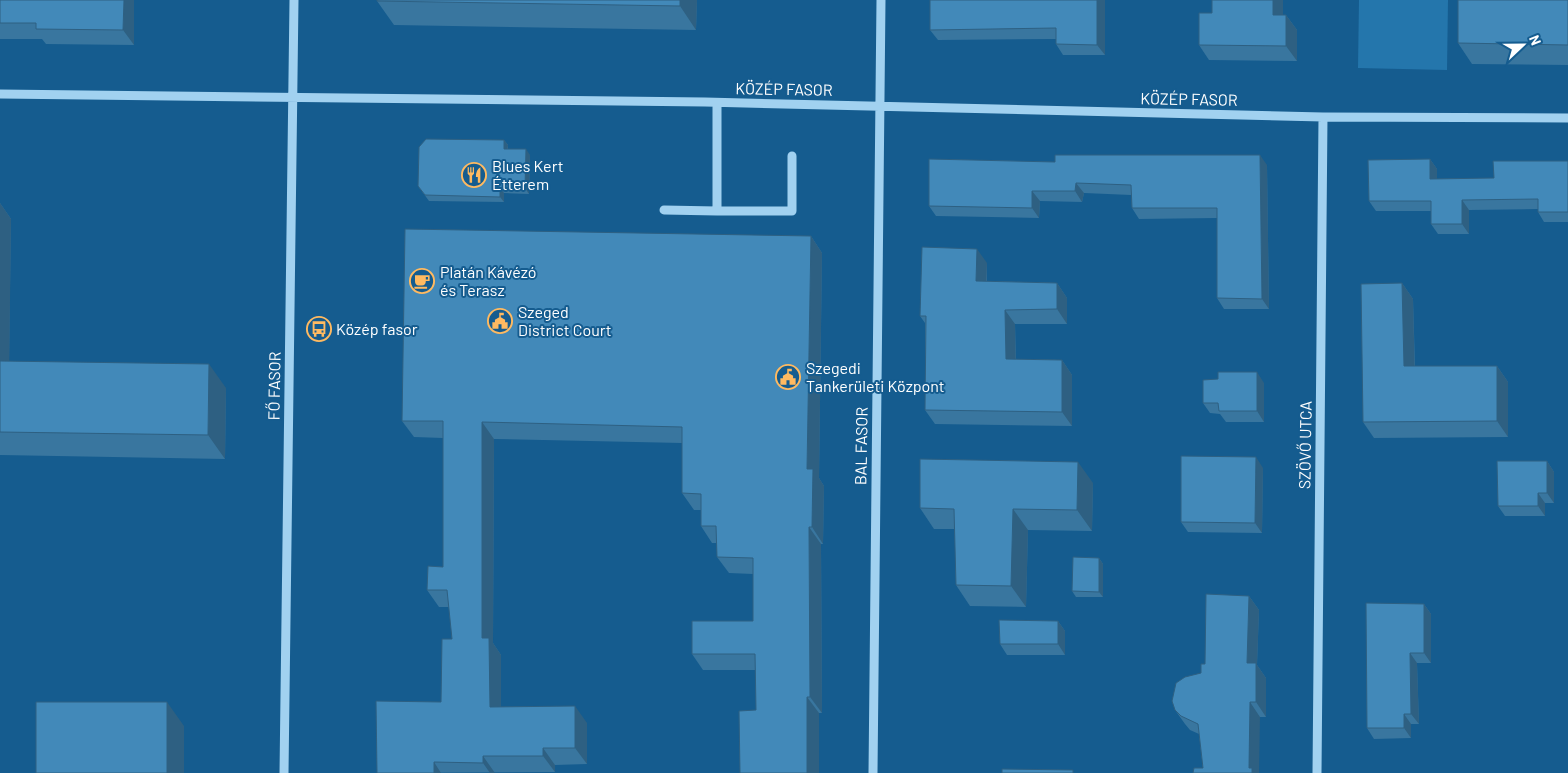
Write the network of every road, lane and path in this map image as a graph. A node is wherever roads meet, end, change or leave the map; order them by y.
1 (294, 0) edge
2 (881, 0) edge
3 (0, 94) edge
4 (293, 97) junction
5 (717, 103) junction
6 (880, 107) junction
7 (1323, 117) junction
8 (1568, 118) edge
9 (792, 156) dead end
10 (664, 210) dead end
11 (717, 210) junction
12 (284, 773) edge
13 (872, 773) edge
14 (1317, 773) edge

1 - 4 street, FŐ FASOR
2 - 6 street, BAL FASOR
3 - 4 street, KÖZÉP FASOR
4 - 5 street, KÖZÉP FASOR
4 - 12 street, FŐ FASOR
5 - 6 street, KÖZÉP FASOR
5 - 11 street
6 - 7 street, KÖZÉP FASOR
6 - 13 street, BAL FASOR
7 - 8 street, KÖZÉP FASOR
7 - 14 street, SZÖVŐ UTCA
9 - 11 street
10 - 11 street

